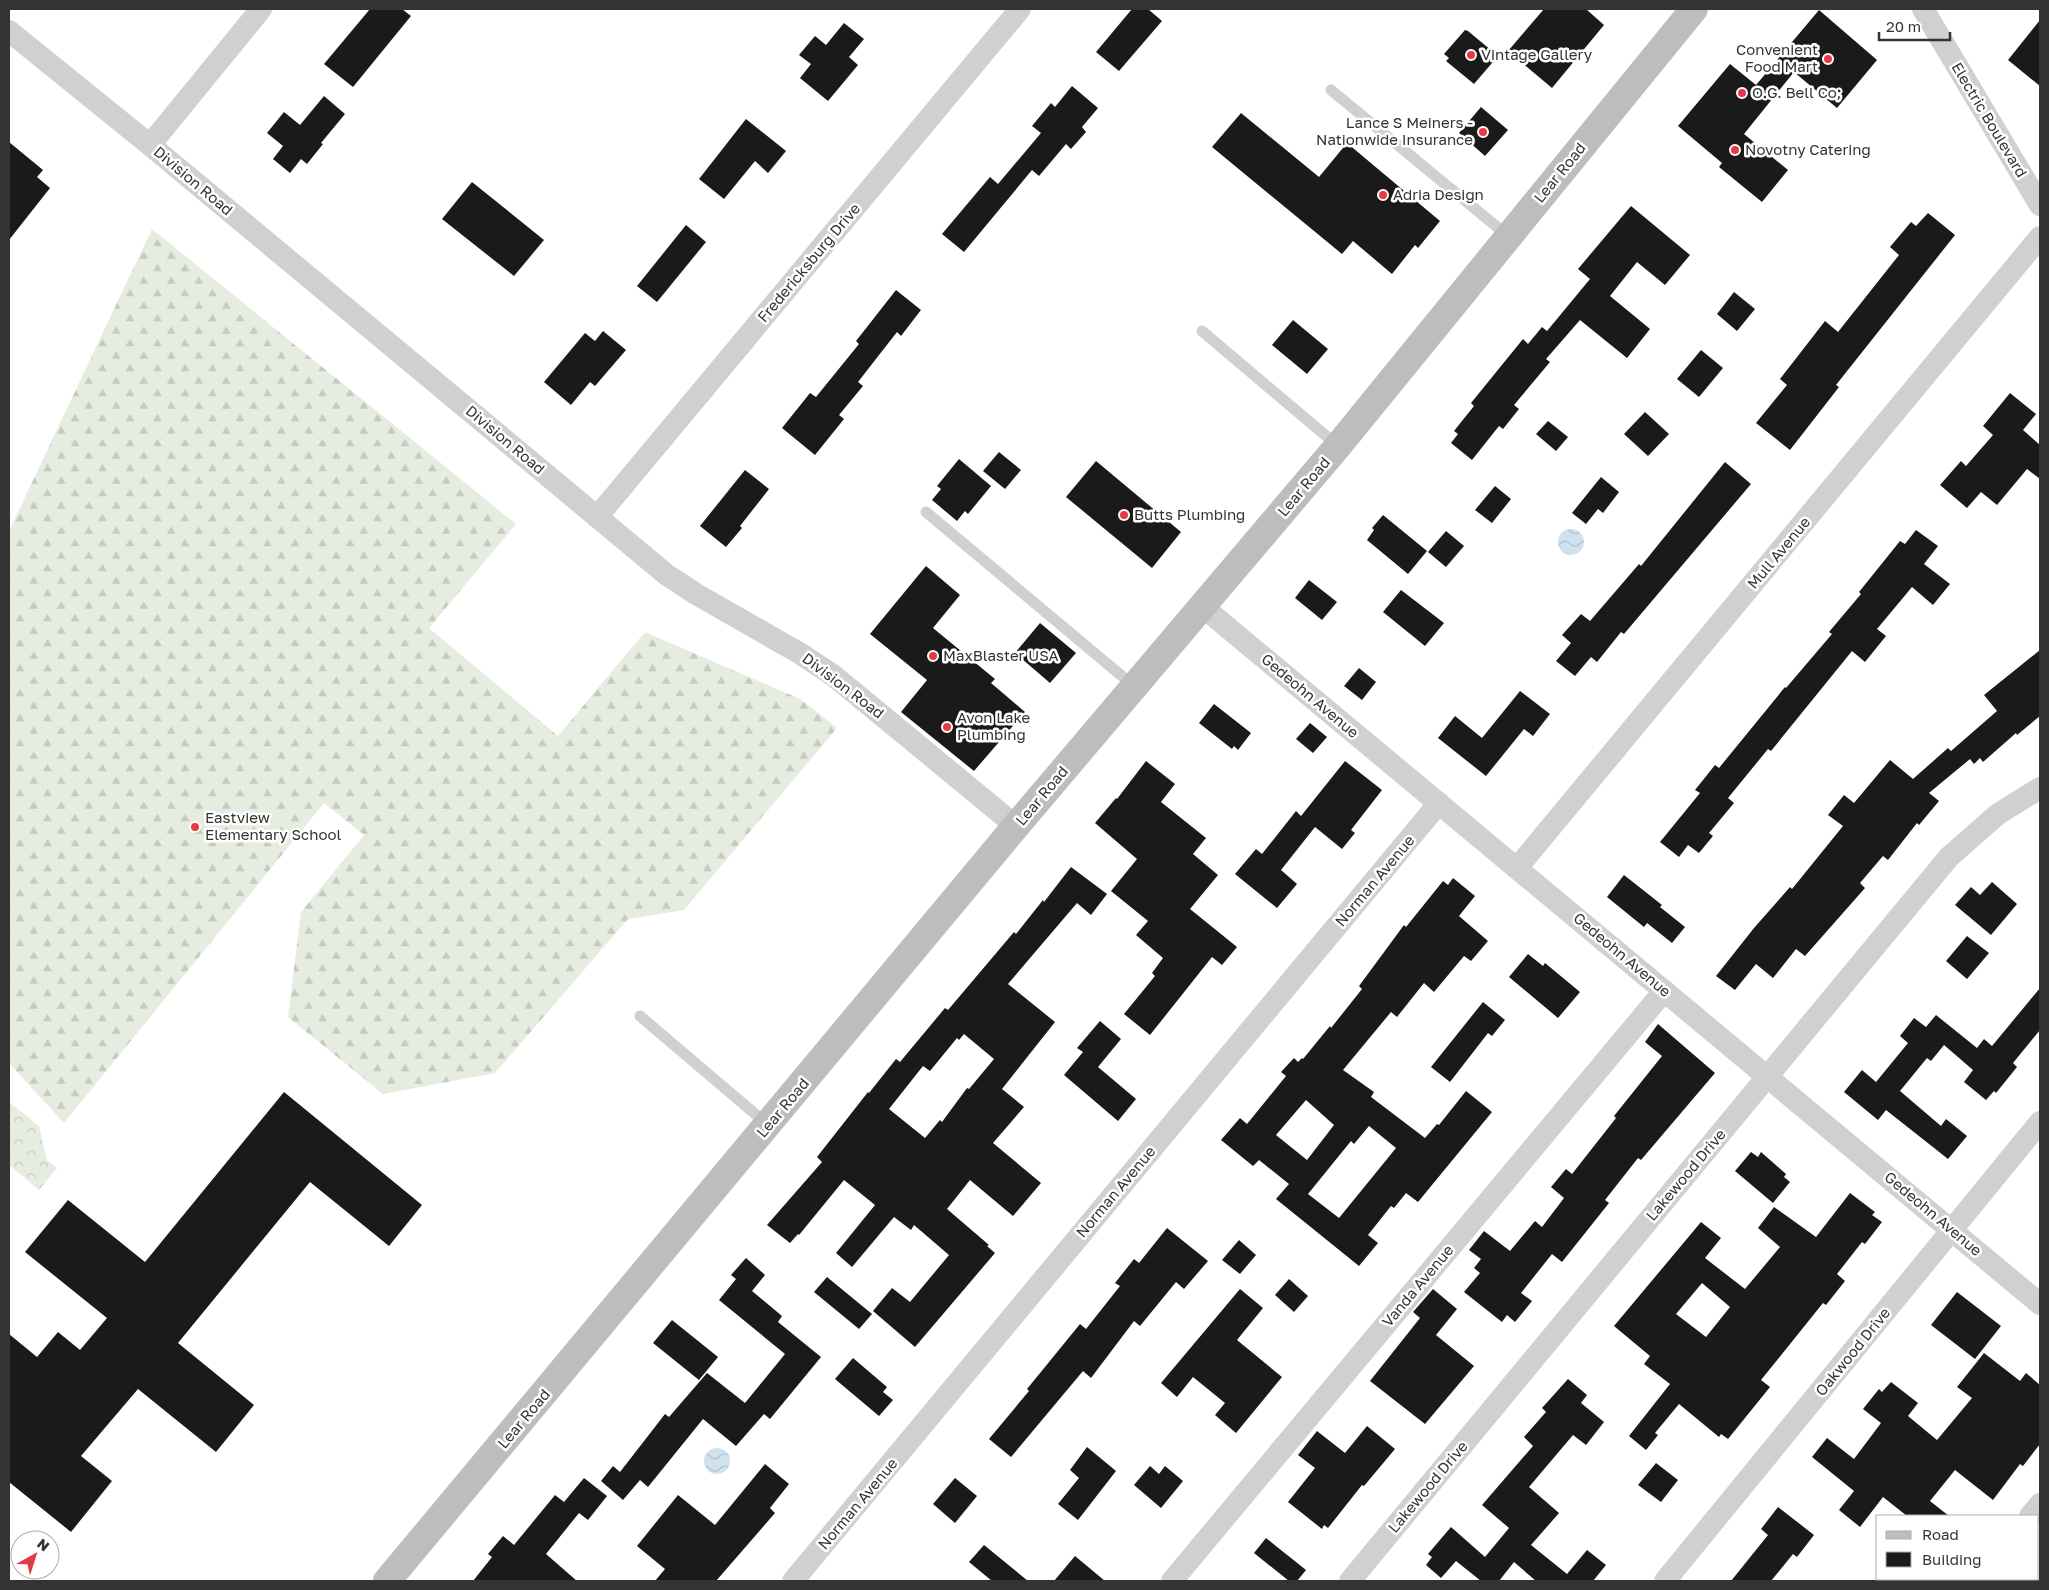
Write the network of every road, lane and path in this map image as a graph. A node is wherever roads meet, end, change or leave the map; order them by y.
1 (261, 9) edge
2 (1020, 9) edge
3 (1694, 9) edge
4 (1923, 9) edge
5 (9, 31) edge
6 (1331, 90) dead end
7 (150, 144) junction
8 (2040, 205) edge
9 (1508, 236) junction
10 (2040, 237) edge
11 (1202, 331) dead end
12 (1338, 446) junction
13 (926, 512) dead end
14 (597, 517) junction
15 (1203, 607) junction
16 (1135, 687) junction
17 (2040, 788) edge
18 (1439, 803) junction
19 (1016, 826) junction
20 (1517, 868) junction
21 (1664, 990) junction
22 (640, 1016) dead end
23 (1768, 1077) junction
24 (2040, 1122) edge
25 (768, 1126) junction
26 (1953, 1231) junction
27 (2040, 1304) edge
28 (2040, 1504) edge
29 (2031, 1515) edge
30 (388, 1581) edge
31 (794, 1581) edge
32 (1172, 1581) edge
33 (1350, 1581) edge
34 (1665, 1581) edge

1 - 7 street
2 - 14 street, Fredericksburg Drive
3 - 9 street, Lear Road
4 - 8 street, Electric Boulevard
5 - 7 street, Division Road
6 - 9 lane
7 - 14 street, Division Road
9 - 12 street, Lear Road
10 - 20 street, Mull Avenue
11 - 12 lane
12 - 15 street, Lear Road
13 - 16 lane
14 - 19 street, Division Road
15 - 16 street, Lear Road
15 - 18 street, Gedeohn Avenue
16 - 19 street, Lear Road
17 - 23 street, Lakewood Drive
18 - 20 street, Gedeohn Avenue
18 - 31 street, Norman Avenue
19 - 25 street, Lear Road
20 - 21 street, Gedeohn Avenue
21 - 23 street, Gedeohn Avenue
21 - 32 street, Vanda Avenue
22 - 25 lane
23 - 26 street, Gedeohn Avenue
23 - 33 street, Lakewood Drive
24 - 26 street, Oakwood Drive
25 - 30 street, Lear Road
26 - 27 street, Gedeohn Avenue
26 - 34 street, Oakwood Drive
28 - 29 street

